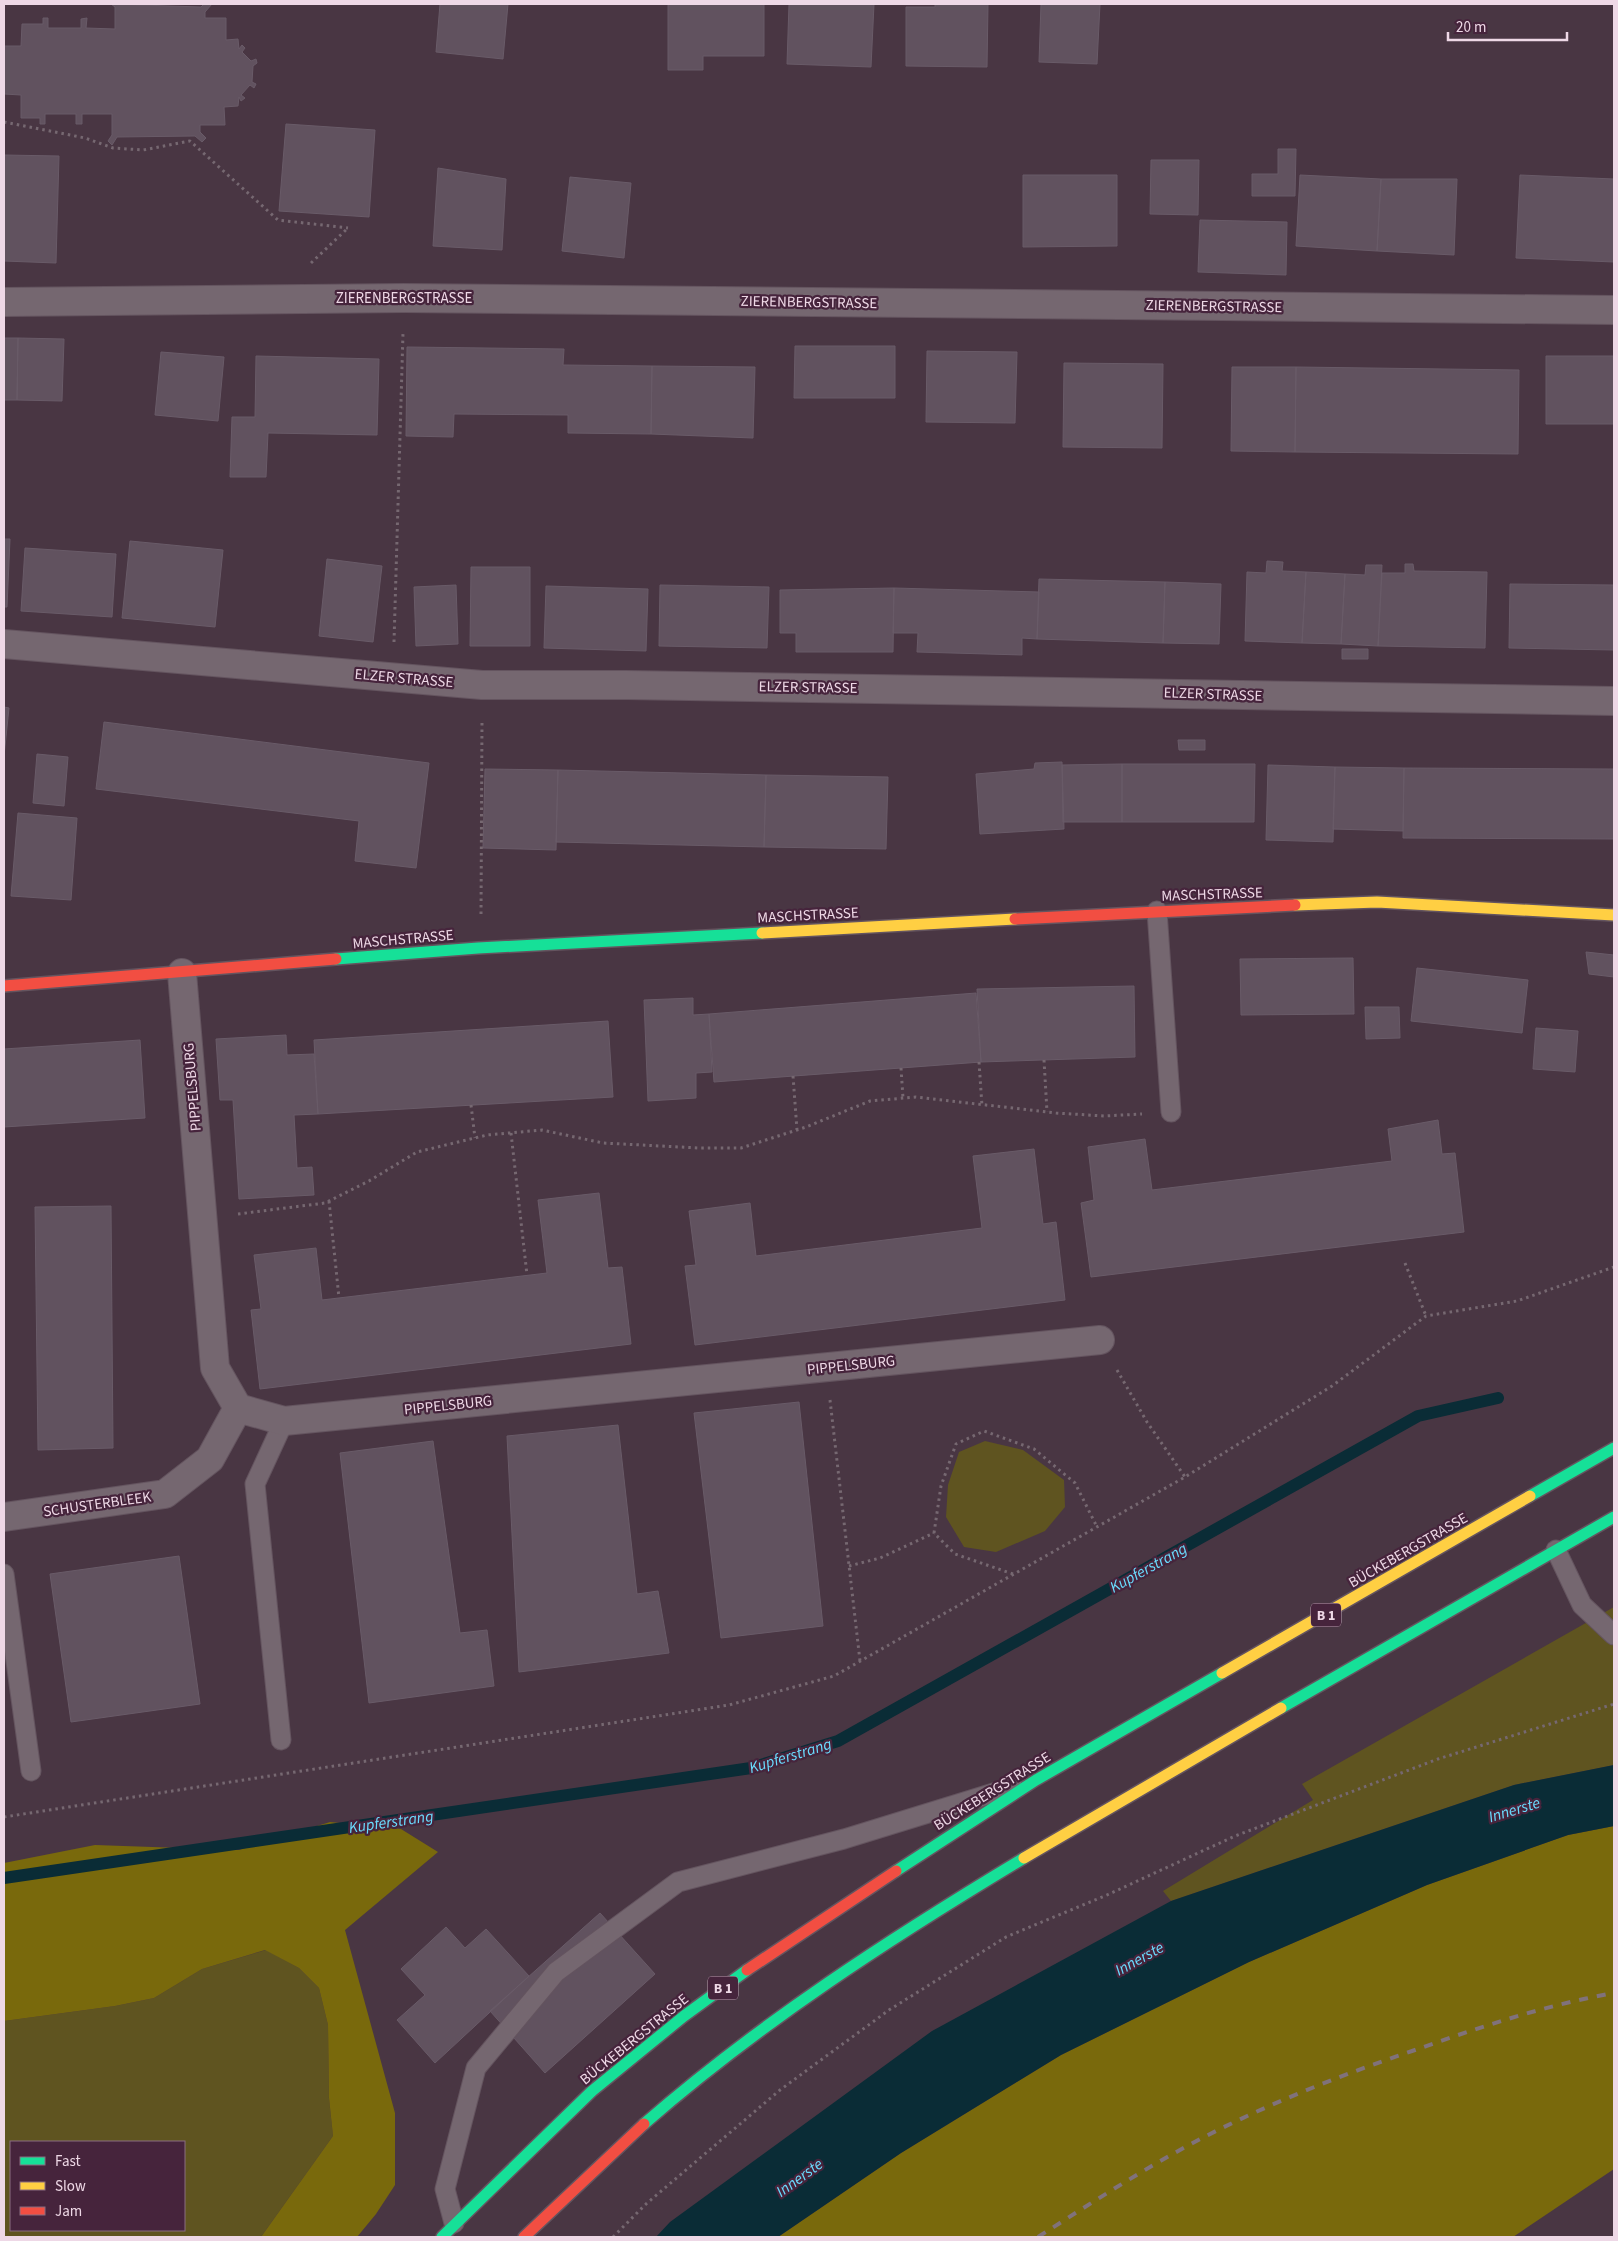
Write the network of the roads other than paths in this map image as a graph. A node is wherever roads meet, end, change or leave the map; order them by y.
1 (4, 302) edge
2 (1614, 310) edge
3 (4, 644) edge
4 (1614, 701) edge
5 (1157, 911) junction
6 (1614, 915) edge
7 (182, 972) junction
8 (4, 986) edge
9 (1171, 1112) road end
10 (1100, 1340) road end
11 (238, 1408) junction
12 (284, 1421) junction
13 (1614, 1448) edge
14 (4, 1517) edge
15 (1614, 1517) edge
16 (1556, 1550) junction
17 (4, 1574) edge
18 (1614, 1635) edge
19 (281, 1740) dead end
20 (31, 1771) dead end
21 (1036, 1780) junction
22 (454, 2223) junction
23 (442, 2237) edge
24 (524, 2237) edge

1 - 2 street, ZIERENBERGSTRASSE
3 - 4 street, ELZER STRASSE
5 - 6 main road, MASCHSTRASSE
5 - 7 main road, MASCHSTRASSE
5 - 9 lane
7 - 8 main road, MASCHSTRASSE
7 - 11 street, PIPPELSBURG
10 - 12 street, PIPPELSBURG
11 - 12 street, PIPPELSBURG
11 - 14 street, SCHUSTERBLEEK
12 - 19 lane
13 - 21 main road, BÜCKEBERGSTRASSE / B 1
15 - 16 main road
16 - 18 lane
16 - 24 main road
17 - 20 lane
21 - 22 main road, BÜCKEBERGSTRASSE / B 1
21 - 22 lane
22 - 23 main road, BÜCKEBERGSTRASSE / B 1

